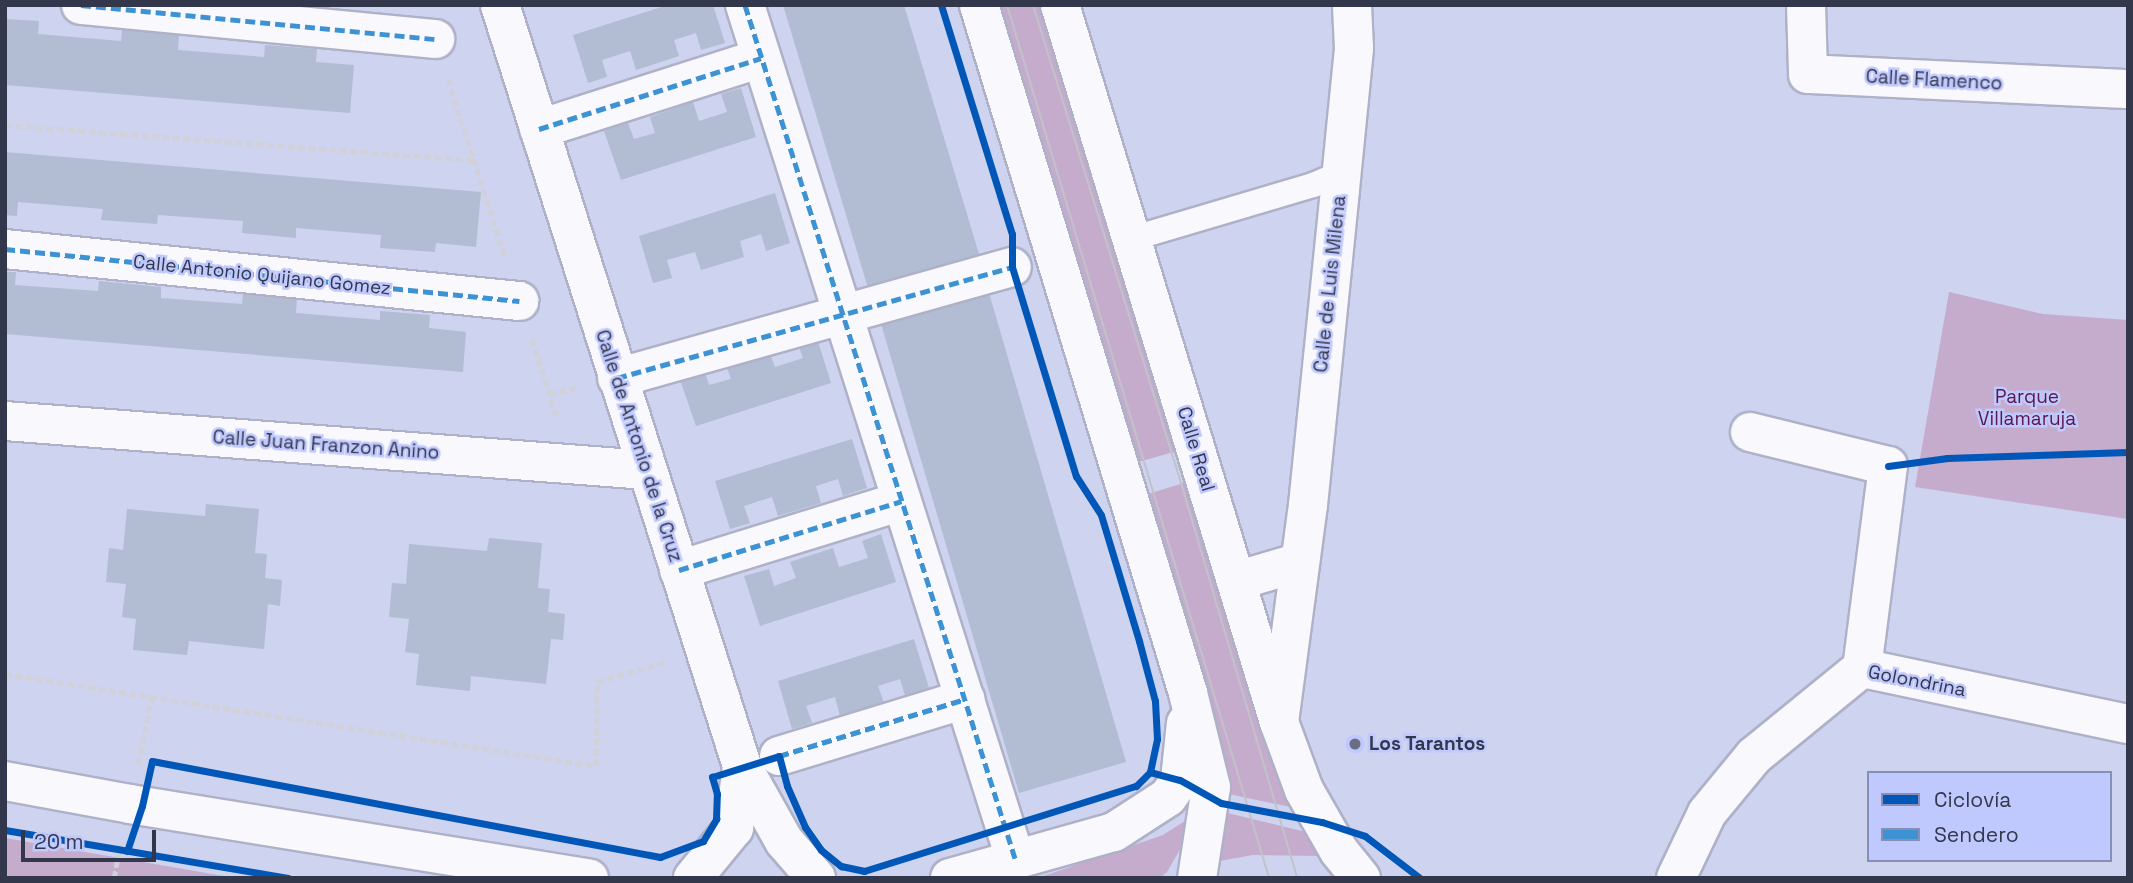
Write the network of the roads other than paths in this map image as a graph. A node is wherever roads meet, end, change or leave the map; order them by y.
1 (81, 5) edge
2 (500, 5) edge
3 (745, 5) edge
4 (979, 5) edge
5 (1060, 5) edge
6 (1352, 5) edge
7 (1806, 5) edge
8 (435, 39) road end
9 (761, 58) junction
10 (2128, 89) edge
11 (539, 129) junction
12 (1341, 173) junction
13 (1131, 239) junction
14 (5, 249) edge
15 (1012, 267) dead end
16 (519, 301) road end
17 (842, 314) junction
18 (617, 378) junction
19 (5, 421) edge
20 (1750, 432) dead end
21 (646, 470) junction
22 (902, 501) junction
23 (1300, 562) junction
24 (679, 570) junction
25 (1236, 581) junction
26 (1862, 668) junction
27 (1188, 693) junction
28 (965, 699) junction
29 (1279, 722) junction
30 (2128, 724) edge
31 (779, 756) dead end
32 (742, 766) junction
33 (5, 781) edge
34 (1015, 858) junction
35 (589, 878) edge
36 (693, 878) edge
37 (816, 878) edge
38 (950, 878) edge
39 (1197, 878) edge
40 (1361, 878) edge
41 (1676, 878) edge

1 - 8 street
2 - 11 street, Calle de Antonio de la Cruz
3 - 9 street
4 - 27 street
5 - 13 street, Calle Real
6 - 12 street, Calle de Luis Milena
7 - 10 street, Calle Flamenco
9 - 11 street
9 - 17 street
11 - 18 street, Calle de Antonio de la Cruz
12 - 13 lane
12 - 23 street, Calle de Luis Milena
13 - 25 street, Calle Real
14 - 16 street, Calle Antonio Quijano Gomez
15 - 17 street
17 - 18 street
17 - 22 street
18 - 21 street, Calle de Antonio de la Cruz
19 - 21 street, Calle Juan Franzon Anino
20 - 26 street
21 - 24 street, Calle de Antonio de la Cruz
22 - 24 street
22 - 28 street
23 - 25 street
23 - 29 street, Calle de Luis Milena
24 - 32 street, Calle de Antonio de la Cruz
25 - 29 street, Calle Real
26 - 30 street, Golondrina
26 - 41 street, Golondrina
27 - 34 street
27 - 39 street
28 - 31 street
28 - 34 street
29 - 40 street, Calle Real
32 - 36 street, Calle de Antonio de la Cruz
32 - 37 street
33 - 35 street
34 - 38 street

